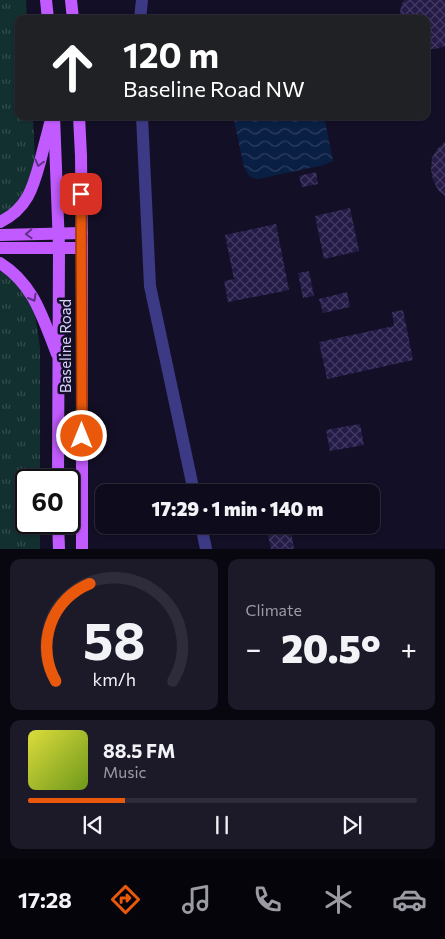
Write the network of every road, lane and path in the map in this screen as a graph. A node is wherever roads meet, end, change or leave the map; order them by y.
1 (46, 0) edge
2 (73, 0) edge
3 (142, 0) edge
4 (48, 15) edge
5 (73, 15) edge
6 (140, 15) edge
7 (52, 120) edge
8 (53, 120) edge
9 (79, 120) edge
10 (142, 120) edge
11 (0, 222) edge
12 (59, 233) junction
13 (82, 233) junction
14 (0, 235) edge
15 (59, 247) junction
16 (0, 248) edge
17 (82, 248) junction
18 (0, 263) edge
19 (59, 361) junction
20 (58, 469) edge
21 (192, 484) edge
22 (58, 534) edge
23 (203, 534) edge
24 (58, 549) edge
25 (82, 549) edge
26 (206, 549) edge

1 - 4 main road
2 - 5 main road
3 - 6 lane
7 -> 11 main road
8 - 12 main road, Baseline Road
9 - 13 main road, Baseline Road
10 - 21 lane
12 - 13 main road
12 -> 14 main road
12 - 15 main road, Baseline Road
13 - 17 main road, Baseline Road
15 - 16 main road
15 - 17 main road
15 - 19 main road, Baseline Road
17 - 25 main road, Baseline Road
18 -> 19 main road
19 - 20 main road, Baseline Road
22 - 24 main road
23 - 26 lane

